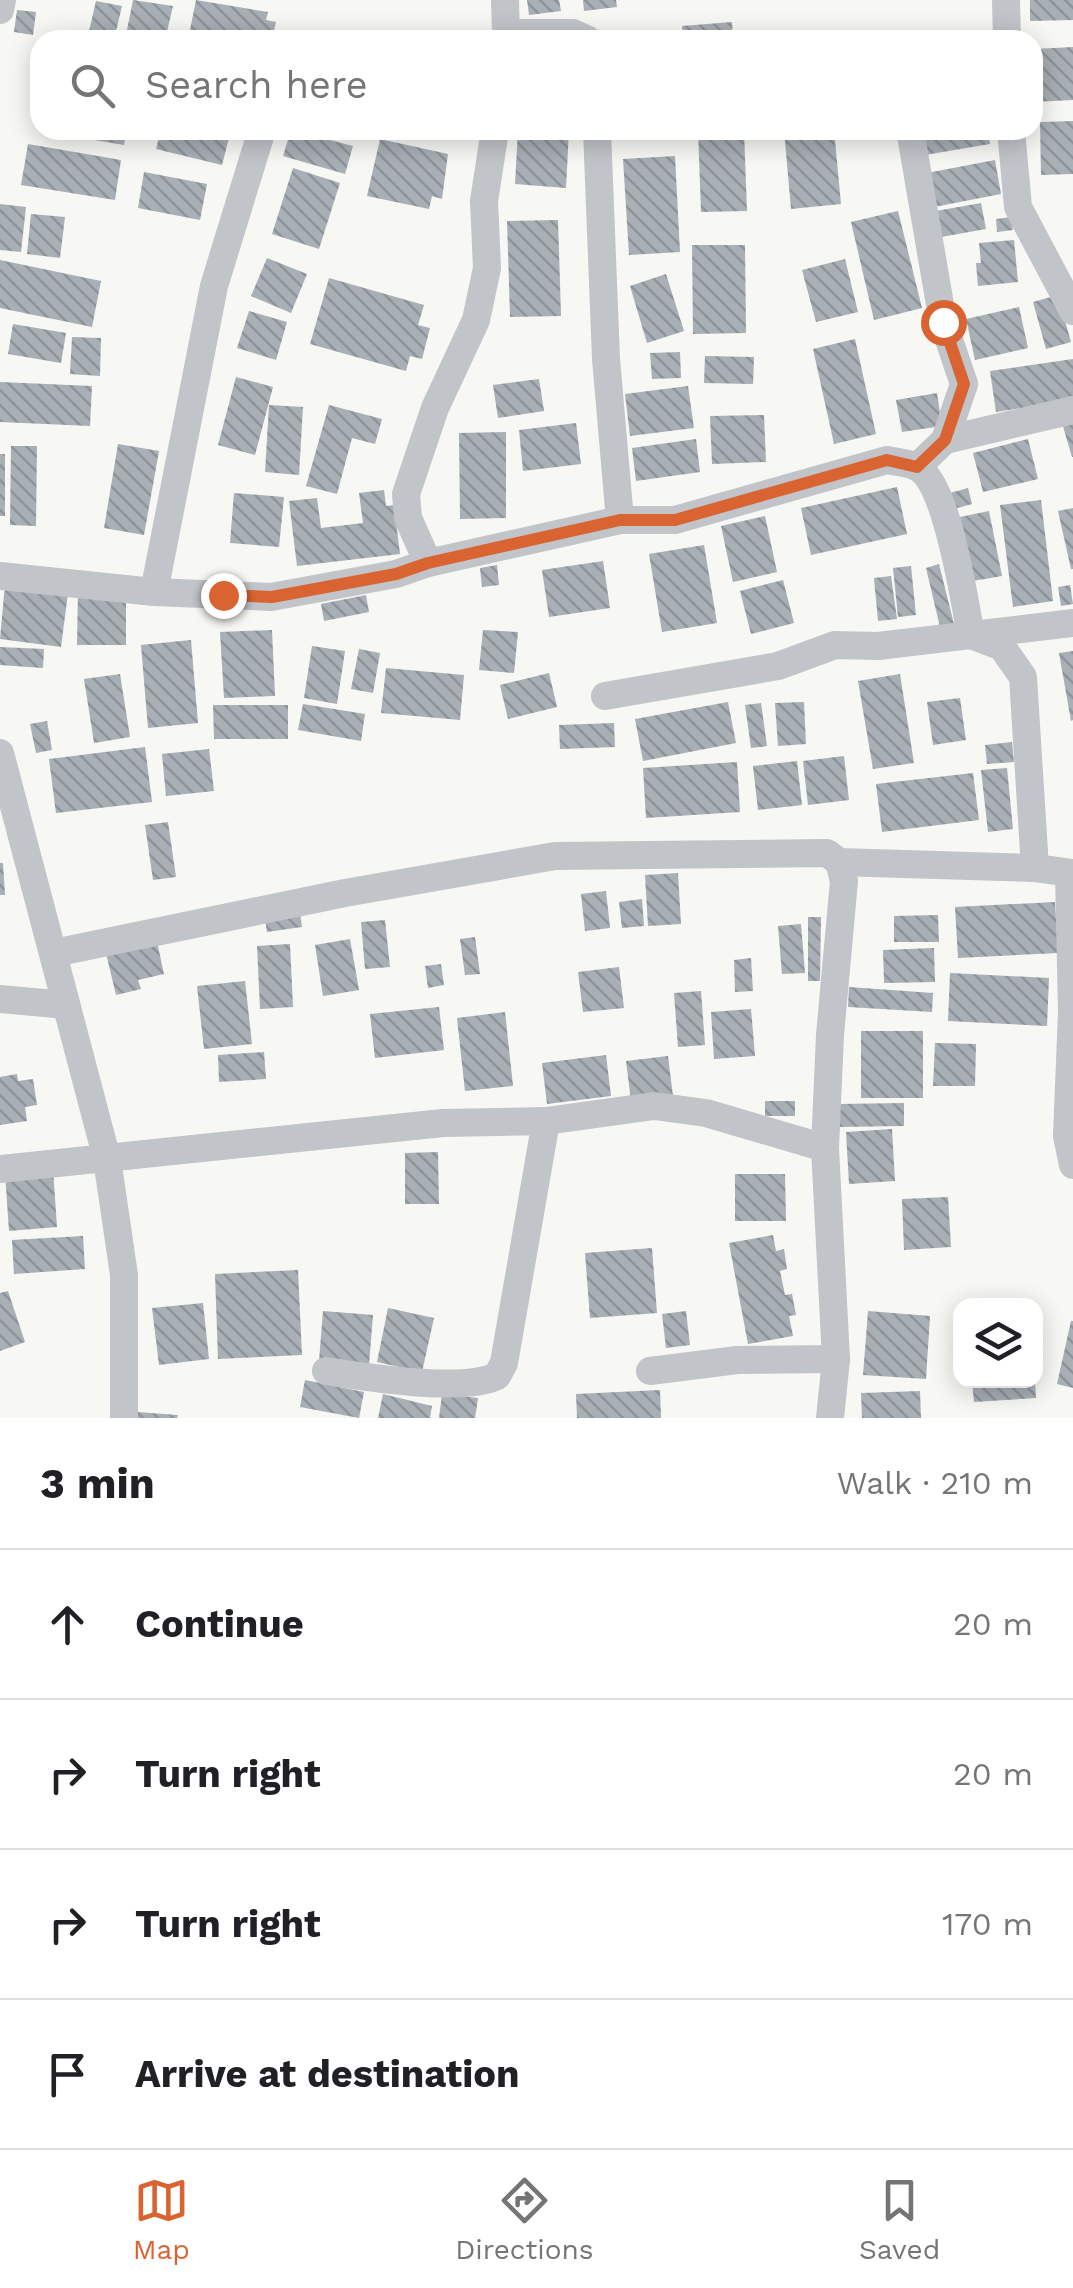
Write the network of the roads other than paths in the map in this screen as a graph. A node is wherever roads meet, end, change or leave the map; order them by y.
1 (2, 0) edge
2 (505, 0) edge
3 (1006, 0) edge
4 (0, 10) edge
5 (504, 30) edge
6 (1007, 30) edge
7 (259, 140) edge
8 (493, 140) edge
9 (597, 140) edge
10 (912, 140) edge
11 (1012, 140) edge
12 (1073, 311) edge
13 (1073, 410) edge
14 (945, 440) junction
15 (917, 467) junction
16 (620, 520) junction
17 (428, 563) junction
18 (0, 576) edge
19 (154, 592) junction
20 (1073, 623) edge
21 (970, 635) junction
22 (605, 696) dead end
23 (0, 753) edge
24 (840, 862) junction
25 (1036, 868) junction
26 (1071, 873) edge
27 (54, 953) junction
28 (0, 1000) edge
29 (66, 1005) junction
30 (546, 1121) junction
31 (826, 1148) junction
32 (106, 1159) junction
33 (1073, 1164) edge
34 (0, 1169) edge
35 (836, 1360) junction
36 (326, 1371) dead end
37 (650, 1371) dead end
38 (124, 1418) edge
39 (830, 1418) edge

1 - 4 street
2 - 5 street
3 - 6 street
7 - 19 street
8 - 17 street
9 - 16 street
10 - 14 street
11 - 12 street
13 - 14 street
14 - 15 street
15 - 16 street
15 - 21 street
16 - 17 street
17 - 19 street
18 - 19 street
20 - 21 street
21 - 22 street
21 - 25 street
23 - 27 street
24 - 25 street
24 - 27 street
24 - 31 street
25 - 26 street
26 - 33 street
27 - 29 street
28 - 29 street
29 - 32 street
30 - 31 street
30 - 32 street
30 - 36 street
31 - 35 street
32 - 34 street
32 - 38 street
35 - 37 street
35 - 39 street

